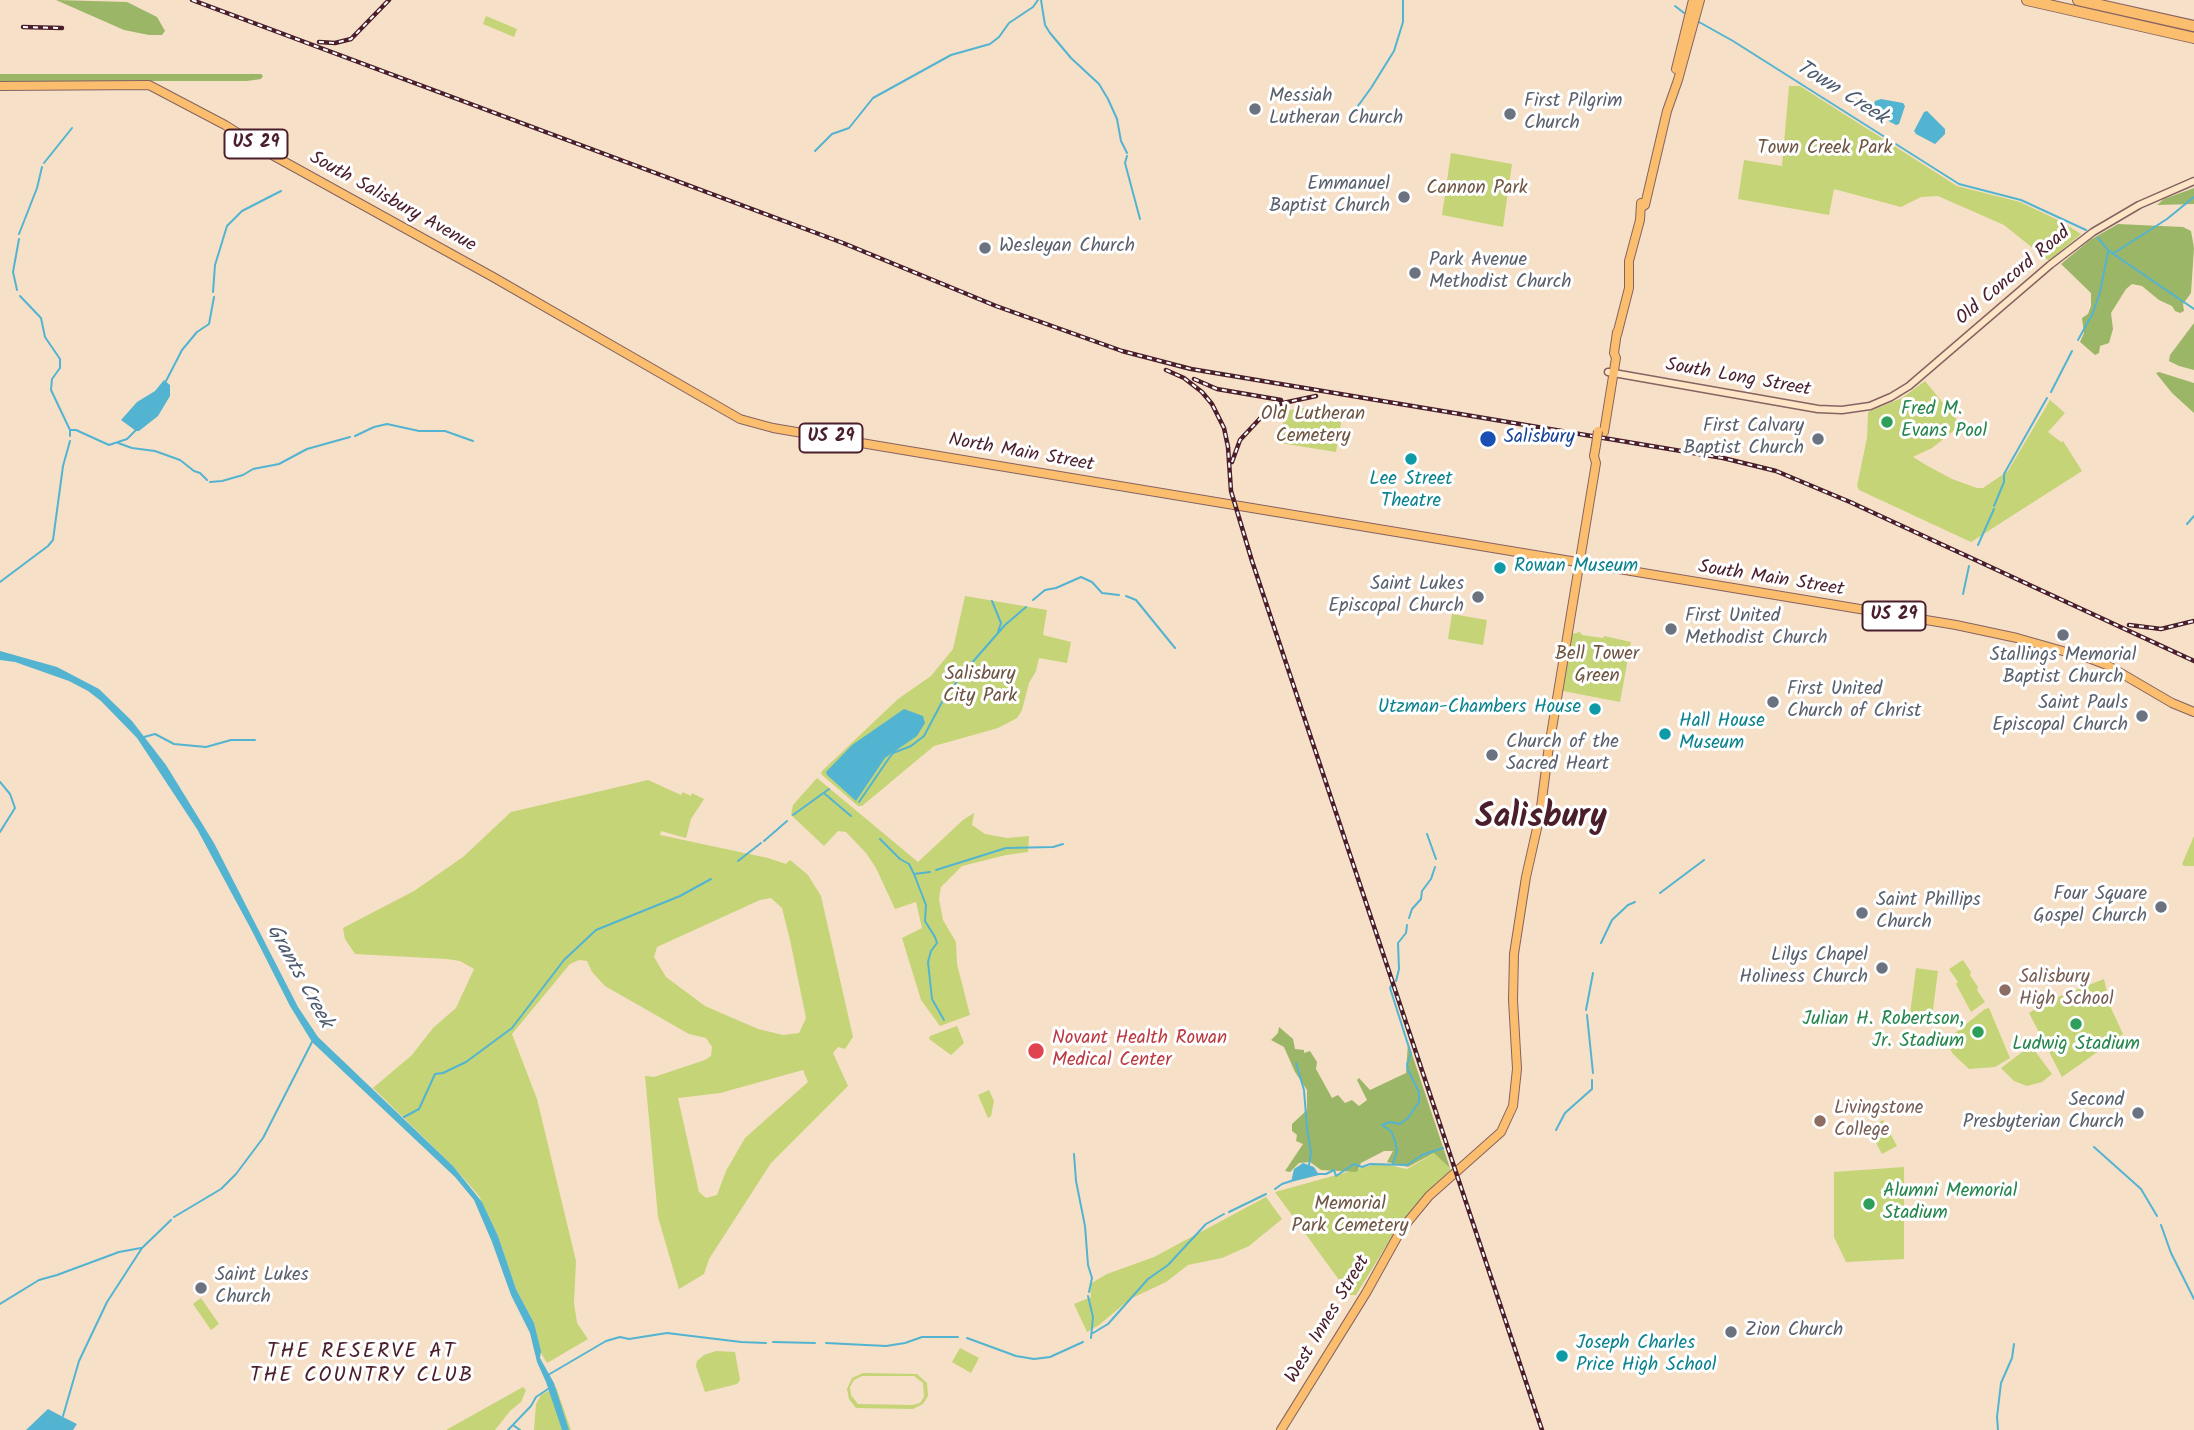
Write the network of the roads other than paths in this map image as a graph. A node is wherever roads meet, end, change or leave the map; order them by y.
1 (1693, 0) edge
2 (1700, 0) edge
3 (2028, 0) edge
4 (2078, 0) edge
5 (2194, 26) edge
6 (2194, 38) edge
7 (0, 86) edge
8 (1673, 90) junction
9 (2194, 181) edge
10 (493, 277) joint
11 (1610, 373) junction
12 (1863, 408) joint
13 (1579, 564) junction
14 (2194, 712) edge
15 (1281, 1430) edge

1 - 8 main road
2 - 8 main road
3 - 6 highway
4 - 5 highway
7 - 10 main road, South Salisbury Avenue / US 29
8 - 11 main road, West Innes Street
9 - 12 main road, Old Concord Road
10 - 13 main road, North Main Street / US 29
11 - 12 main road, South Long Street
11 - 13 main road, West Innes Street
13 - 14 main road, South Main Street / US 29
13 - 15 main road, West Innes Street

